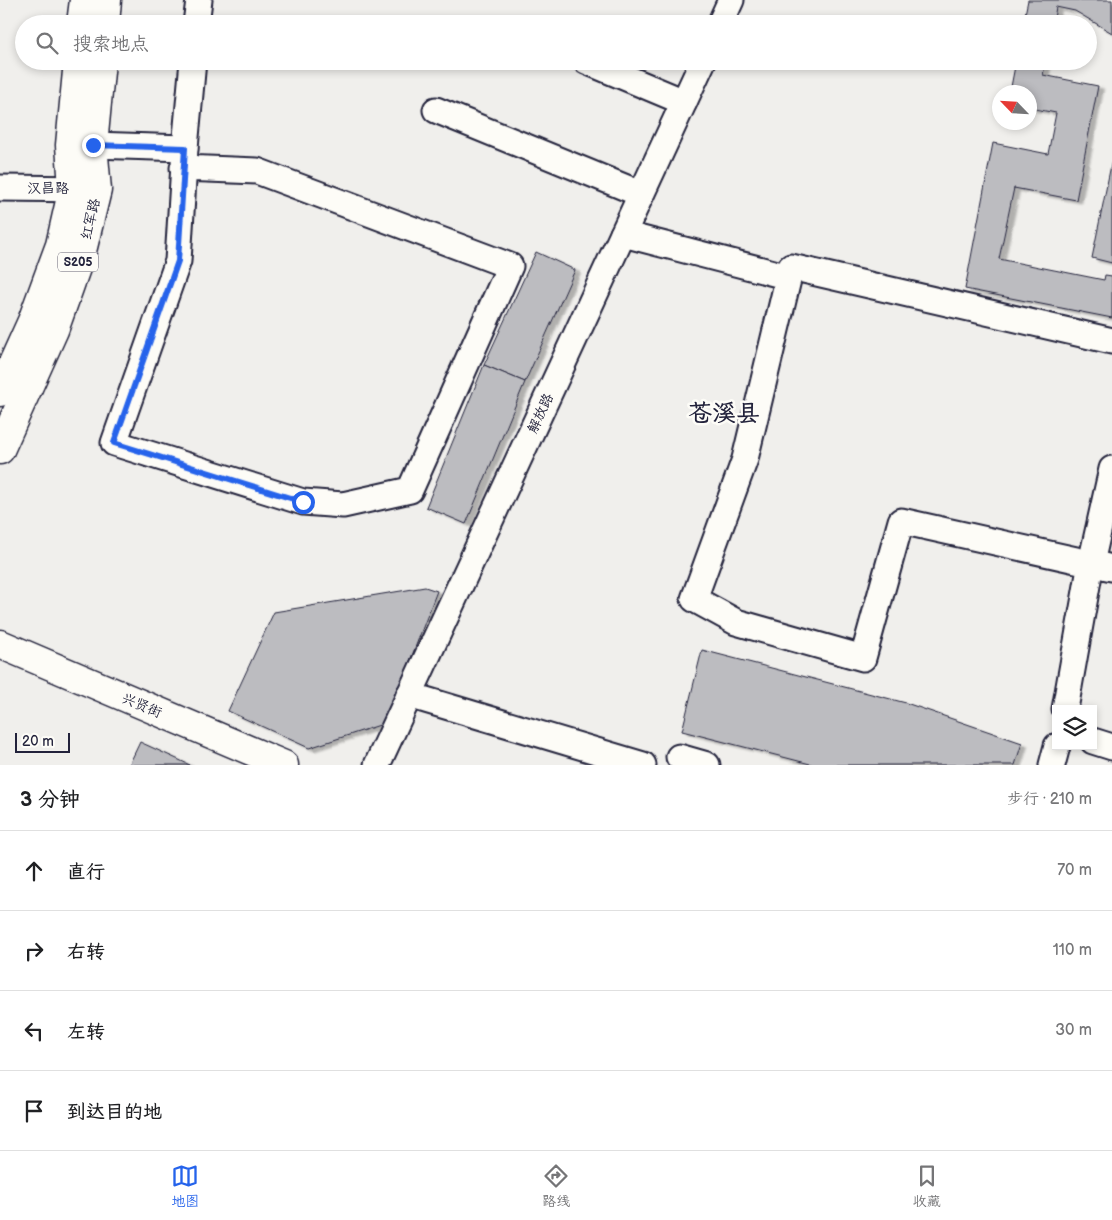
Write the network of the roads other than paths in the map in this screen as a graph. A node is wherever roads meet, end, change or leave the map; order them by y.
1 (84, 0) edge
2 (107, 0) edge
3 (199, 0) edge
4 (731, 0) edge
5 (83, 15) edge
6 (106, 15) edge
7 (197, 15) edge
8 (724, 15) edge
9 (77, 70) edge
10 (100, 70) edge
11 (192, 70) edge
12 (608, 70) edge
13 (699, 70) edge
14 (684, 102) junction
15 (436, 110) dead end
16 (93, 145) junction
17 (184, 158) junction
18 (0, 188) edge
19 (85, 189) junction
20 (642, 194) junction
21 (623, 234) junction
22 (789, 277) junction
23 (1112, 341) edge
24 (0, 392) edge
25 (0, 450) edge
26 (1112, 469) edge
27 (1102, 566) edge
28 (0, 644) edge
29 (409, 695) junction
30 (1066, 705) edge
31 (1097, 742) edge
32 (1112, 747) edge
33 (1056, 750) edge
34 (679, 757) dead end
35 (284, 765) edge
36 (377, 765) edge
37 (643, 765) edge
38 (707, 765) edge
39 (1052, 765) edge

1 - 5 main road
2 - 6 main road
3 - 7 street
4 - 8 street
9 - 19 main road, 红军路 / S205
10 - 16 main road, 红军路 / S205
11 - 17 street
12 - 14 street
13 - 14 street, 解放路
14 - 20 street, 解放路
15 - 20 street
16 - 17 street
16 - 19 main road, 红军路 / S205
17 - 17 street
18 - 19 street, 汉昌路
19 - 24 main road, 红军路 / S205
19 - 25 main road, 红军路 / S205
20 - 21 street, 解放路
21 - 22 street
21 - 29 street, 解放路
22 - 23 street
22 - 27 street
26 - 27 street
27 - 30 street
28 - 35 main road, 兴贤街
29 - 36 street, 解放路
29 - 37 street
31 - 32 street
33 - 39 street
34 - 38 street

